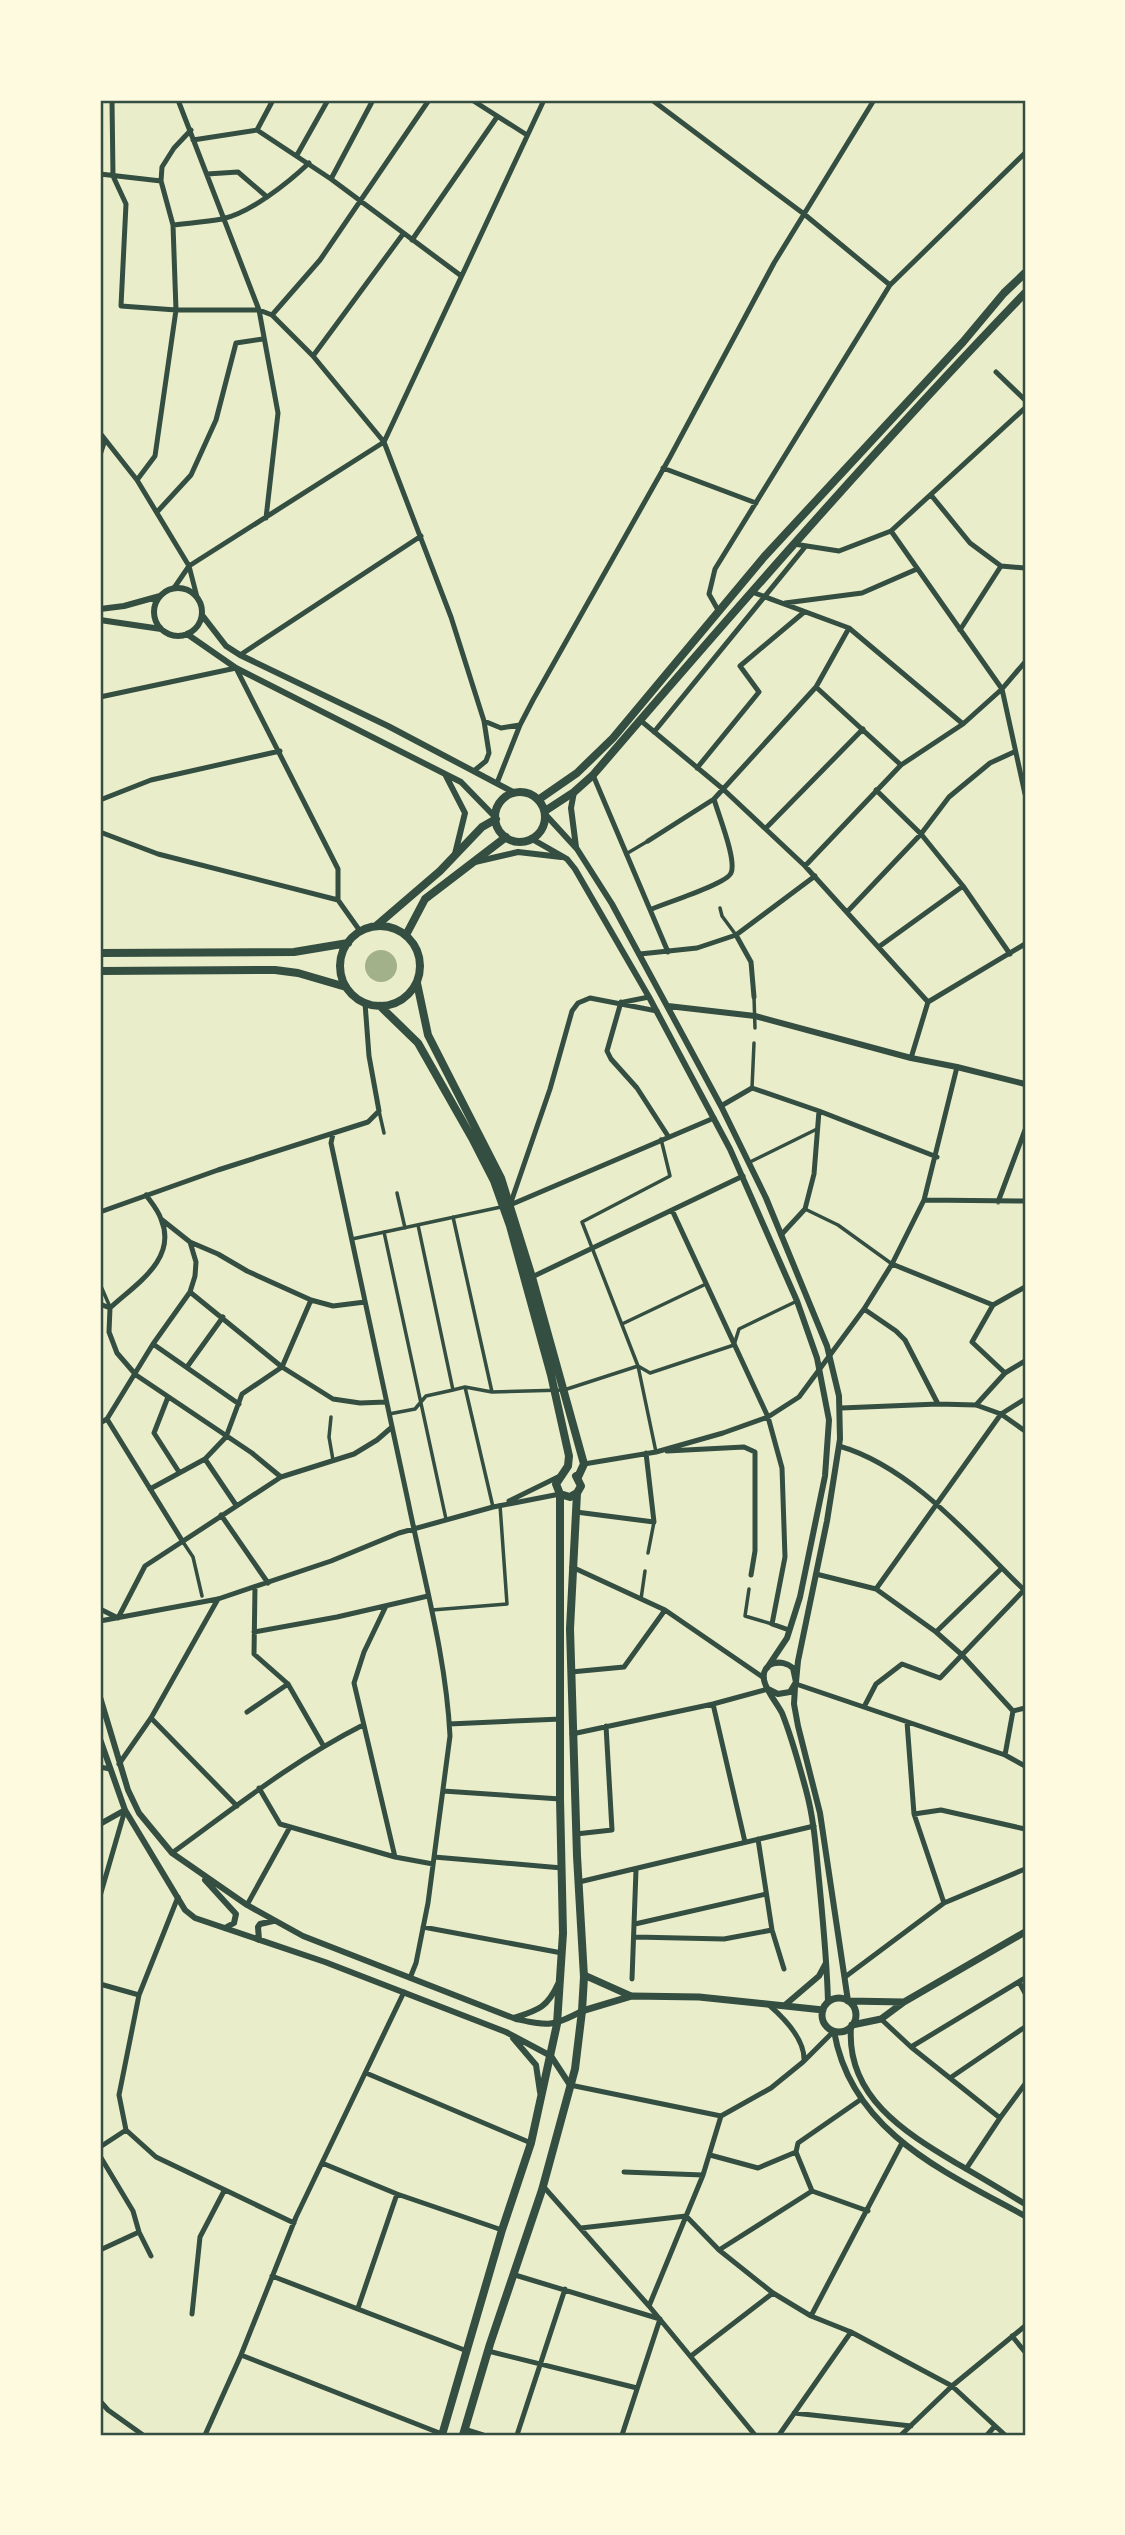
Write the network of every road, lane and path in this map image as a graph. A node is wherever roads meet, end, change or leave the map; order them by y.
1 (112, 100) edge
2 (178, 100) edge
3 (273, 100) edge
4 (328, 100) edge
5 (373, 100) edge
6 (429, 100) edge
7 (472, 100) edge
8 (544, 100) edge
9 (652, 100) edge
10 (665, 100) edge
11 (874, 100) edge
12 (659, 106) junction
13 (497, 117) junction
14 (191, 130) junction
15 (257, 130) junction
16 (527, 135) junction
17 (193, 140) junction
18 (1025, 153) edge
19 (297, 155) junction
20 (309, 163) junction
21 (100, 174) edge
22 (207, 174) junction
23 (113, 176) junction
24 (331, 179) junction
25 (160, 181) junction
26 (267, 197) junction
27 (361, 202) junction
28 (804, 214) junction
29 (225, 218) junction
30 (173, 225) junction
31 (404, 234) junction
32 (412, 240) junction
33 (1025, 273) edge
34 (460, 275) junction
35 (890, 285) junction
36 (1025, 293) edge
37 (176, 310) junction
38 (258, 310) junction
39 (272, 315) junction
40 (263, 339) junction
41 (313, 356) junction
42 (996, 372) dead end
43 (1025, 400) edge
44 (1025, 408) edge
45 (100, 433) edge
46 (103, 439) edge
47 (384, 442) junction
48 (100, 455) edge
49 (663, 468) junction
50 (136, 480) junction
51 (931, 495) junction
52 (756, 503) junction
53 (157, 512) junction
54 (265, 518) junction
55 (891, 531) junction
56 (421, 536) junction
57 (792, 544) junction
58 (805, 547) junction
59 (189, 566) junction
60 (1002, 566) junction
61 (1025, 568) edge
62 (918, 569) junction
63 (174, 588) junction
64 (752, 592) junction
65 (160, 597) junction
66 (197, 597) junction
67 (765, 597) junction
68 (782, 604) junction
69 (100, 609) edge
70 (718, 610) junction
71 (803, 612) junction
72 (202, 615) junction
73 (100, 620) edge
74 (849, 628) junction
75 (163, 630) junction
76 (960, 630) junction
77 (187, 634) junction
78 (240, 655) junction
79 (1025, 663) edge
80 (236, 667) junction
81 (816, 687) junction
82 (1002, 690) junction
83 (100, 697) edge
84 (640, 720) junction
85 (484, 721) junction
86 (962, 724) junction
87 (520, 725) junction
88 (863, 729) junction
89 (654, 732) junction
90 (280, 751) junction
91 (1014, 752) junction
92 (901, 765) junction
93 (697, 768) junction
94 (475, 771) junction
95 (445, 775) junction
96 (593, 775) junction
97 (497, 783) junction
98 (723, 789) junction
99 (876, 790) junction
100 (574, 792) junction
101 (515, 793) junction
102 (1025, 794) edge
103 (714, 799) junction
104 (100, 800) edge
105 (538, 800) junction
106 (545, 813) junction
107 (496, 819) junction
108 (766, 828) junction
109 (100, 832) edge
110 (921, 834) junction
111 (506, 837) junction
112 (532, 839) junction
113 (648, 841) joint
114 (577, 849) junction
115 (454, 854) junction
116 (626, 854) junction
117 (564, 857) junction
118 (470, 863) junction
119 (805, 866) junction
120 (815, 876) junction
121 (963, 886) junction
122 (338, 900) junction
123 (720, 908) dead end
124 (652, 909) junction
125 (847, 912) junction
126 (376, 926) junction
127 (360, 931) junction
128 (406, 935) junction
129 (736, 935) junction
130 (348, 943) junction
131 (1025, 944) edge
132 (880, 946) junction
133 (100, 953) edge
134 (668, 953) junction
135 (640, 954) junction
136 (1010, 954) junction
137 (100, 971) edge
138 (417, 982) junction
139 (346, 987) junction
140 (649, 997) junction
141 (754, 998) joint
142 (621, 1002) junction
143 (928, 1002) junction
144 (365, 1003) junction
145 (380, 1006) junction
146 (668, 1006) junction
147 (657, 1011) junction
148 (755, 1016) junction
149 (755, 1028) dead end
150 (754, 1043) dead end
151 (911, 1058) junction
152 (957, 1067) junction
153 (1025, 1084) edge
154 (752, 1088) junction
155 (721, 1106) junction
156 (379, 1111) junction
157 (819, 1111) junction
158 (714, 1118) junction
159 (817, 1129) junction
160 (1025, 1130) edge
161 (384, 1133) dead end
162 (333, 1134) junction
163 (664, 1138) junction
164 (937, 1157) junction
165 (750, 1162) junction
166 (743, 1176) junction
167 (397, 1193) dead end
168 (146, 1195) junction
169 (925, 1200) junction
170 (998, 1202) junction
171 (1025, 1202) edge
172 (506, 1205) junction
173 (805, 1209) junction
174 (672, 1210) junction
175 (100, 1212) edge
176 (453, 1217) junction
177 (161, 1219) junction
178 (418, 1225) junction
179 (405, 1228) junction
180 (384, 1232) junction
181 (781, 1235) junction
182 (352, 1239) junction
183 (190, 1242) junction
184 (592, 1247) junction
185 (892, 1264) junction
186 (532, 1277) junction
187 (100, 1283) edge
188 (706, 1284) junction
189 (1025, 1287) edge
190 (190, 1292) junction
191 (311, 1300) junction
192 (797, 1301) junction
193 (365, 1302) junction
194 (100, 1304) edge
195 (993, 1306) junction
196 (110, 1308) junction
197 (864, 1310) junction
198 (223, 1317) junction
199 (622, 1324) junction
200 (153, 1344) junction
201 (734, 1345) junction
202 (830, 1357) junction
203 (1025, 1362) edge
204 (638, 1366) junction
205 (187, 1367) junction
206 (282, 1367) junction
207 (820, 1370) junction
208 (1005, 1373) junction
209 (136, 1375) junction
210 (465, 1387) junction
211 (453, 1390) junction
212 (559, 1390) junction
213 (492, 1392) junction
214 (167, 1397) junction
215 (1025, 1399) edge
216 (422, 1400) junction
217 (386, 1402) junction
218 (239, 1404) junction
219 (938, 1404) junction
220 (976, 1405) junction
221 (841, 1408) junction
222 (389, 1414) junction
223 (1002, 1414) junction
224 (331, 1417) dead end
225 (768, 1417) junction
226 (107, 1419) junction
227 (100, 1423) edge
228 (392, 1427) junction
229 (1025, 1431) edge
230 (226, 1437) junction
231 (839, 1446) junction
232 (656, 1452) junction
233 (646, 1453) junction
234 (205, 1459) junction
235 (332, 1461) junction
236 (584, 1464) junction
237 (179, 1472) junction
238 (562, 1475) junction
239 (281, 1477) junction
240 (578, 1478) junction
241 (150, 1489) junction
242 (577, 1493) junction
243 (560, 1494) junction
244 (936, 1503) junction
245 (236, 1505) junction
246 (500, 1505) junction
247 (493, 1507) junction
248 (576, 1512) junction
249 (221, 1515) junction
250 (446, 1518) junction
251 (654, 1522) junction
252 (413, 1529) junction
253 (183, 1542) junction
254 (648, 1553) dead end
255 (572, 1567) junction
256 (1002, 1568) junction
257 (645, 1571) dead end
258 (816, 1574) junction
259 (751, 1575) dead end
260 (268, 1583) junction
261 (255, 1587) junction
262 (749, 1589) dead end
263 (876, 1589) junction
264 (1025, 1590) edge
265 (202, 1596) dead end
266 (428, 1596) junction
267 (218, 1599) junction
268 (641, 1599) junction
269 (386, 1606) junction
270 (100, 1609) edge
271 (432, 1610) junction
272 (665, 1611) junction
273 (118, 1618) junction
274 (100, 1620) edge
275 (772, 1624) junction
276 (789, 1630) junction
277 (254, 1632) junction
278 (936, 1632) junction
279 (961, 1654) junction
280 (767, 1668) junction
281 (571, 1672) junction
282 (764, 1678) junction
283 (288, 1684) junction
284 (796, 1684) junction
285 (768, 1689) junction
286 (100, 1697) edge
287 (713, 1703) junction
288 (864, 1707) junction
289 (1025, 1708) edge
290 (1013, 1711) junction
291 (247, 1712) dead end
292 (151, 1718) junction
293 (561, 1719) junction
294 (907, 1722) junction
295 (449, 1724) junction
296 (363, 1725) junction
297 (606, 1726) junction
298 (572, 1734) junction
299 (100, 1739) edge
300 (323, 1745) junction
301 (1005, 1755) junction
302 (119, 1765) junction
303 (1025, 1766) edge
304 (100, 1767) edge
305 (110, 1769) junction
306 (260, 1788) junction
307 (443, 1791) junction
308 (560, 1799) junction
309 (237, 1806) junction
310 (125, 1810) junction
311 (914, 1814) junction
312 (100, 1824) edge
313 (814, 1826) junction
314 (290, 1827) junction
315 (1025, 1829) edge
316 (576, 1834) junction
317 (758, 1839) junction
318 (745, 1842) junction
319 (172, 1853) junction
320 (395, 1857) junction
321 (434, 1861) junction
322 (562, 1868) junction
323 (194, 1869) junction
324 (1025, 1869) edge
325 (636, 1870) junction
326 (579, 1882) junction
327 (766, 1894) junction
328 (100, 1896) edge
329 (178, 1897) junction
330 (944, 1903) junction
331 (247, 1905) junction
332 (273, 1921) junction
333 (635, 1924) junction
334 (423, 1927) junction
335 (223, 1929) junction
336 (772, 1930) junction
337 (1025, 1932) edge
338 (635, 1937) junction
339 (259, 1940) junction
340 (562, 1953) junction
341 (827, 1961) junction
342 (783, 1969) dead end
343 (584, 1975) junction
344 (845, 1977) junction
345 (410, 1978) junction
346 (560, 1979) junction
347 (632, 1979) dead end
348 (1022, 1980) edge
349 (100, 1984) edge
350 (404, 1992) junction
351 (1025, 1993) edge
352 (139, 1995) junction
353 (632, 1996) junction
354 (848, 2001) junction
355 (904, 2001) junction
356 (767, 2003) junction
357 (785, 2005) junction
358 (825, 2006) junction
359 (582, 2011) junction
360 (514, 2018) junction
361 (881, 2019) junction
362 (557, 2024) junction
363 (852, 2026) junction
364 (1025, 2027) edge
365 (834, 2031) junction
366 (506, 2032) junction
367 (912, 2047) junction
368 (551, 2056) junction
369 (803, 2063) junction
370 (366, 2073) junction
371 (950, 2078) junction
372 (1025, 2084) edge
373 (570, 2085) junction
374 (542, 2099) junction
375 (860, 2099) junction
376 (721, 2116) junction
377 (1000, 2118) junction
378 (126, 2130) junction
379 (531, 2143) junction
380 (902, 2143) junction
381 (101, 2145) edge
382 (796, 2152) junction
383 (710, 2155) junction
384 (100, 2156) edge
385 (323, 2163) junction
386 (966, 2169) junction
387 (624, 2172) dead end
388 (703, 2175) junction
389 (543, 2186) junction
390 (224, 2191) junction
391 (812, 2191) junction
392 (397, 2194) junction
393 (1025, 2204) edge
394 (868, 2211) junction
395 (686, 2216) junction
396 (1025, 2216) edge
397 (294, 2223) junction
398 (581, 2228) junction
399 (502, 2230) junction
400 (139, 2232) junction
401 (100, 2250) edge
402 (719, 2250) junction
403 (151, 2256) dead end
404 (515, 2275) junction
405 (272, 2276) junction
406 (565, 2290) junction
407 (773, 2293) junction
408 (649, 2306) junction
409 (358, 2308) junction
410 (192, 2315) dead end
411 (811, 2316) junction
412 (660, 2319) junction
413 (1025, 2326) edge
414 (850, 2332) junction
415 (1012, 2336) junction
416 (467, 2350) junction
417 (488, 2351) junction
418 (1025, 2352) edge
419 (241, 2355) junction
420 (691, 2356) junction
421 (541, 2364) junction
422 (952, 2386) junction
423 (637, 2388) junction
424 (100, 2401) edge
425 (108, 2410) junction
426 (794, 2413) junction
427 (100, 2415) edge
428 (911, 2426) junction
429 (995, 2426) junction
430 (464, 2432) edge
431 (143, 2435) edge
432 (205, 2435) edge
433 (442, 2435) edge
434 (483, 2435) edge
435 (517, 2435) edge
436 (622, 2435) edge
437 (755, 2435) edge
438 (779, 2435) edge
439 (901, 2435) edge
440 (987, 2435) edge
441 (1005, 2435) edge

1 - 23 street
2 - 14 street
3 - 15 street
4 - 19 street
5 - 24 street
6 - 27 street
7 - 13 street
8 - 16 street
9 - 12 street
10 - 12 street
11 - 28 street
12 - 28 street
13 - 16 street
13 - 32 street
14 - 17 street
14 - 25 street
15 - 17 street
15 - 19 street
16 - 34 street
17 - 22 street
18 - 35 street
19 - 20 street
20 - 24 street
20 - 26 street
21 - 23 street
22 - 26 street
22 - 29 street
23 - 25 street
23 - 37 street
24 - 27 street
25 - 30 street
26 - 29 street
27 - 31 street
27 - 39 street
28 - 35 street
28 - 49 street
29 - 30 street
29 - 38 street
30 - 37 street
31 - 32 street
31 - 41 street
32 - 34 street
33 - 70 main road
34 - 47 street
35 - 52 street
36 - 57 main road
37 - 38 street
37 - 50 street
38 - 39 street
38 - 40 street
39 - 41 street
40 - 53 street
40 - 54 street
41 - 47 street
42 - 43 street
44 - 51 street
45 - 46 street
46 - 48 street
46 - 50 street
47 - 54 street
47 - 56 street
49 - 52 street
49 - 87 street
50 - 53 street
51 - 55 street
51 - 60 street
52 - 70 street
53 - 59 street
54 - 59 street
55 - 58 street
55 - 62 street
56 - 78 street
56 - 85 street
57 - 58 street
57 - 64 main road
58 - 67 street
59 - 63 street
59 - 66 street
60 - 61 street
60 - 76 street
62 - 68 street
62 - 76 street
63 - 65 street
63 - 66 street
64 - 67 street
64 - 84 main road
65 - 69 street
65 - 75 street
66 - 72 street
67 - 68 street
67 - 89 street
68 - 71 street
70 - 105 main road
71 - 74 street
71 - 93 street
72 - 77 street
72 - 78 street
73 - 75 street
74 - 81 street
74 - 86 street
75 - 77 street
76 - 82 street
77 - 80 street
78 - 94 street
79 - 82 street
80 - 83 street
80 - 90 street
80 - 95 street
81 - 88 street
81 - 98 street
82 - 86 street
82 - 91 street
84 - 89 street
84 - 96 main road
85 - 87 street
85 - 94 street
86 - 92 street
87 - 97 street
88 - 92 street
88 - 108 street
89 - 93 street
90 - 104 street
90 - 122 street
91 - 102 street
91 - 110 street
92 - 99 street
93 - 98 street
94 - 97 street
95 - 107 street
95 - 115 street
96 - 100 main road
96 - 116 street
97 - 101 street
98 - 103 street
98 - 108 street
99 - 110 street
99 - 119 street
100 - 106 main road
100 - 114 street
101 - 105 main road
101 - 107 main road
103 - 113 street
103 - 124 street
105 - 106 main road
106 - 112 main road
106 - 114 street
107 - 111 main road
107 - 115 main road
108 - 119 street
109 - 122 street
110 - 121 street
110 - 125 street
111 - 112 main road
111 - 118 main road
112 - 117 street
113 - 116 street
114 - 135 street
115 - 126 main road
116 - 124 street
117 - 118 street
117 - 140 street
118 - 128 main road
119 - 120 street
120 - 125 street
120 - 129 street
121 - 132 street
121 - 136 street
122 - 127 street
123 - 129 street
124 - 134 street
125 - 132 street
126 - 127 main road
126 - 128 main road
127 - 130 main road
128 - 138 main road
129 - 134 street
129 - 141 street
130 - 133 main road
130 - 139 main road
131 - 136 street
132 - 143 street
134 - 135 street
135 - 146 street
136 - 143 street
137 - 139 main road
138 - 145 main road
138 - 172 main road
139 - 144 main road
140 - 142 street
140 - 147 street
141 - 148 street
142 - 147 street
142 - 163 street
142 - 172 street
143 - 151 street
144 - 145 main road
144 - 156 street
145 - 172 main road
146 - 148 street
146 - 155 street
147 - 158 street
148 - 149 street
148 - 151 street
150 - 154 street
151 - 152 street
152 - 153 street
152 - 164 street
154 - 155 street
154 - 157 street
155 - 165 street
156 - 161 street
156 - 162 street
157 - 159 street
157 - 164 street
158 - 163 street
158 - 166 street
159 - 165 street
159 - 173 street
160 - 170 street
162 - 168 street
162 - 182 street
163 - 172 street
163 - 184 street
164 - 169 street
165 - 181 street
166 - 174 street
166 - 192 street
167 - 179 street
168 - 175 street
168 - 177 street
169 - 170 street
169 - 185 street
170 - 171 street
172 - 176 street
172 - 186 main road
172 - 212 main road
173 - 181 street
173 - 185 street
174 - 184 street
174 - 188 street
176 - 178 street
176 - 213 street
177 - 183 street
177 - 196 street
178 - 179 street
178 - 211 street
179 - 180 street
180 - 182 street
180 - 216 street
181 - 202 street
182 - 193 street
183 - 190 street
183 - 191 street
184 - 186 street
184 - 199 street
185 - 195 street
185 - 197 street
186 - 212 main road
187 - 196 street
188 - 199 street
188 - 201 street
189 - 195 street
190 - 198 street
190 - 200 street
191 - 193 street
191 - 206 street
192 - 201 street
192 - 207 street
193 - 217 street
194 - 196 street
195 - 208 street
196 - 209 street
197 - 202 street
197 - 219 street
198 - 205 street
198 - 206 street
199 - 204 street
200 - 205 street
200 - 209 street
201 - 204 street
201 - 225 street
202 - 207 street
202 - 221 street
203 - 208 street
204 - 212 street
204 - 232 street
205 - 218 street
206 - 217 street
206 - 218 street
207 - 225 street
207 - 276 street
208 - 220 street
209 - 214 street
209 - 226 street
210 - 211 street
210 - 213 street
210 - 247 street
211 - 216 street
212 - 213 street
212 - 236 main road
212 - 238 main road
214 - 230 street
214 - 237 street
215 - 223 street
216 - 222 street
216 - 250 street
217 - 222 street
218 - 230 street
219 - 220 street
219 - 221 street
220 - 223 street
221 - 231 street
222 - 228 street
223 - 229 street
223 - 244 street
224 - 235 street
225 - 232 street
225 - 275 street
226 - 227 street
226 - 241 street
228 - 235 street
228 - 252 street
230 - 234 street
230 - 239 street
231 - 244 street
231 - 258 street
232 - 233 street
232 - 259 street
233 - 236 street
233 - 251 street
234 - 237 street
234 - 245 street
235 - 239 street
236 - 240 main road
237 - 241 street
238 - 240 main road
238 - 243 main road
238 - 246 street
239 - 245 street
240 - 242 main road
241 - 253 street
242 - 243 main road
242 - 248 main road
243 - 246 street
243 - 293 main road
244 - 256 street
244 - 263 street
245 - 249 street
246 - 247 street
246 - 271 street
247 - 250 street
248 - 251 street
248 - 255 main road
249 - 253 street
249 - 260 street
250 - 252 street
251 - 254 street
252 - 260 street
252 - 266 street
253 - 265 street
253 - 273 street
255 - 268 street
255 - 281 main road
256 - 264 street
256 - 278 street
257 - 268 street
258 - 263 street
258 - 284 street
260 - 261 street
261 - 267 street
261 - 277 street
262 - 275 street
263 - 278 street
264 - 279 street
266 - 269 street
266 - 271 street
267 - 273 street
267 - 292 street
268 - 272 street
269 - 277 street
269 - 296 street
270 - 273 street
271 - 295 street
272 - 281 street
272 - 282 street
273 - 274 street
275 - 276 street
276 - 280 street
277 - 283 street
278 - 279 street
279 - 288 street
279 - 290 street
280 - 282 street
280 - 284 street
281 - 298 main road
282 - 285 street
283 - 291 street
283 - 300 street
284 - 285 street
284 - 288 street
284 - 344 street
285 - 287 street
285 - 313 street
286 - 302 street
287 - 297 street
287 - 318 street
288 - 294 street
289 - 290 street
290 - 301 street
292 - 302 street
292 - 309 street
293 - 295 street
293 - 308 main road
294 - 301 street
294 - 311 street
295 - 307 street
296 - 300 street
296 - 320 street
297 - 298 street
297 - 316 street
298 - 316 main road
299 - 305 street
300 - 306 street
301 - 303 street
302 - 319 street
304 - 305 street
305 - 310 street
306 - 309 street
306 - 314 street
307 - 308 street
307 - 321 street
308 - 322 main road
309 - 319 street
310 - 312 street
310 - 328 street
310 - 329 street
311 - 315 street
311 - 330 street
313 - 317 street
313 - 341 street
314 - 320 street
314 - 331 street
316 - 326 main road
317 - 318 street
317 - 327 street
318 - 325 street
319 - 323 street
320 - 321 street
321 - 322 street
321 - 334 street
322 - 340 main road
323 - 331 street
323 - 335 street
324 - 330 street
325 - 326 street
325 - 333 street
326 - 343 main road
327 - 333 street
327 - 336 street
329 - 335 street
329 - 352 street
330 - 344 street
331 - 332 street
332 - 339 street
332 - 345 street
333 - 338 street
334 - 340 street
334 - 345 street
335 - 339 street
336 - 338 street
336 - 342 street
337 - 355 main road
338 - 347 street
339 - 350 street
340 - 346 main road
341 - 357 street
341 - 358 street
343 - 353 main road
343 - 359 main road
344 - 354 street
345 - 360 street
346 - 360 street
346 - 362 main road
348 - 351 street
348 - 367 street
349 - 352 street
350 - 366 street
350 - 370 street
352 - 378 street
353 - 356 main road
353 - 359 main road
354 - 355 main road
354 - 358 main road
354 - 363 main road
355 - 361 main road
356 - 357 main road
356 - 369 street
357 - 358 main road
358 - 365 main road
359 - 362 street
359 - 373 main road
360 - 362 street
361 - 363 main road
361 - 367 street
362 - 368 main road
363 - 365 main road
363 - 386 street
364 - 371 street
365 - 369 street
365 - 375 street
366 - 368 street
366 - 374 street
367 - 371 street
368 - 373 street
368 - 374 main road
369 - 376 street
370 - 379 street
370 - 385 street
371 - 377 street
372 - 377 street
373 - 376 street
373 - 389 main road
374 - 379 main road
375 - 380 street
375 - 382 street
376 - 383 street
377 - 386 street
378 - 381 street
378 - 390 street
379 - 399 main road
380 - 394 street
380 - 396 street
382 - 383 street
382 - 391 street
383 - 388 street
384 - 400 street
385 - 392 street
385 - 397 street
386 - 393 street
387 - 388 street
388 - 395 street
389 - 398 street
389 - 404 main road
390 - 397 street
390 - 410 street
391 - 394 street
391 - 402 street
392 - 399 street
392 - 409 street
394 - 411 street
395 - 398 street
395 - 402 street
395 - 408 street
397 - 405 street
398 - 408 street
399 - 416 main road
400 - 401 street
400 - 403 street
402 - 407 street
404 - 406 street
404 - 417 main road
405 - 409 street
405 - 419 street
406 - 412 street
406 - 421 street
407 - 411 street
407 - 420 street
408 - 412 street
409 - 416 street
411 - 414 street
412 - 420 street
412 - 423 street
413 - 415 street
414 - 422 street
414 - 426 street
415 - 418 street
415 - 422 street
416 - 433 main road
417 - 421 street
417 - 430 main road
419 - 432 street
419 - 433 street
420 - 437 street
421 - 423 street
421 - 435 street
422 - 428 street
422 - 429 street
423 - 436 street
424 - 425 street
425 - 427 street
425 - 431 street
426 - 428 street
426 - 438 street
428 - 439 street
429 - 440 street
429 - 441 street
430 - 434 street

